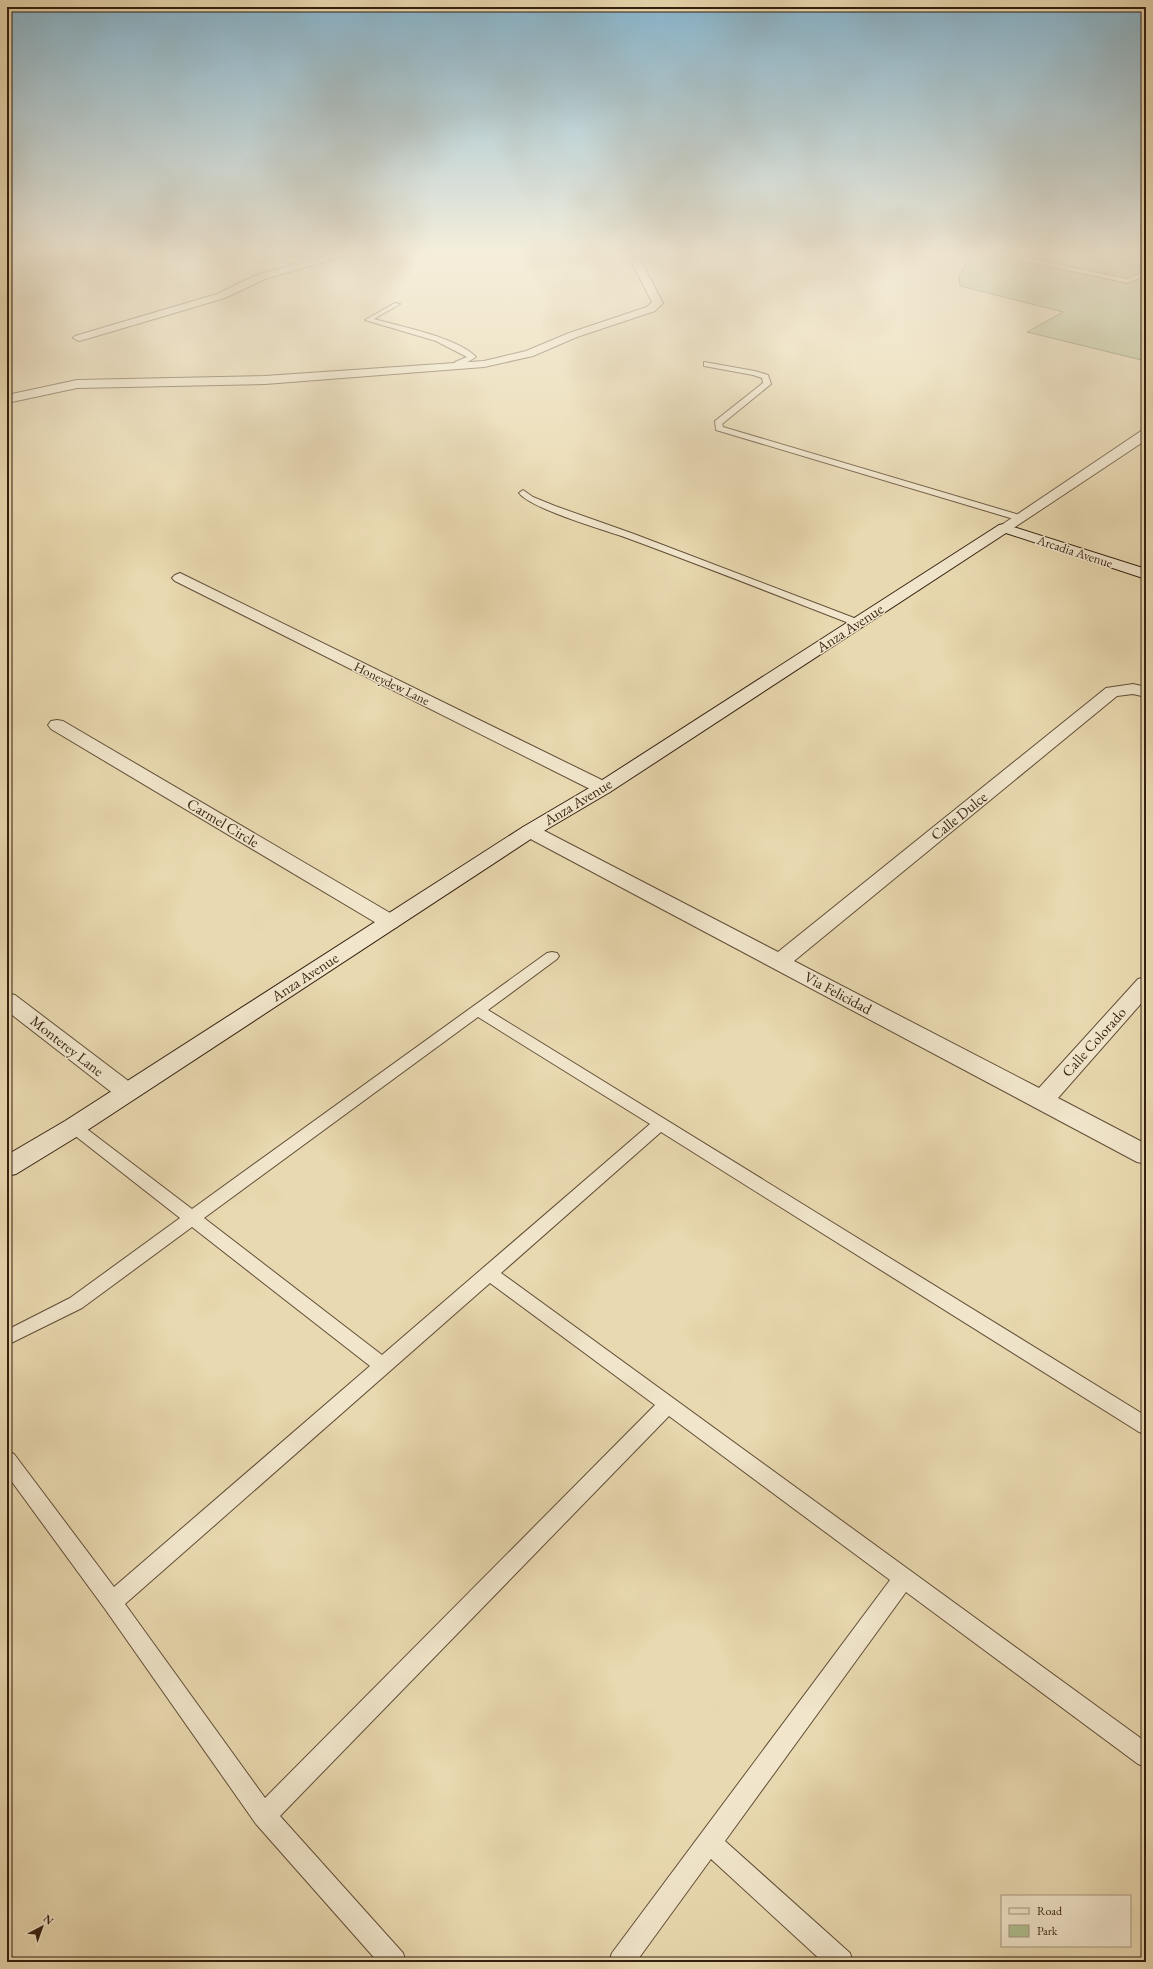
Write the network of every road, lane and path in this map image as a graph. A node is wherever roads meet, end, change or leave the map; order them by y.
1 (441, 342) edge
2 (555, 342) edge
3 (458, 364) junction
4 (707, 364) dead end
5 (7, 399) edge
6 (1146, 434) edge
7 (523, 493) dead end
8 (1012, 523) junction
9 (1146, 574) edge
10 (180, 578) dead end
11 (858, 623) junction
12 (1146, 692) edge
13 (57, 724) dead end
14 (603, 788) junction
15 (530, 831) junction
16 (390, 922) junction
17 (552, 956) dead end
18 (778, 962) junction
19 (1146, 984) edge
20 (7, 1000) edge
21 (478, 1010) junction
22 (127, 1092) junction
23 (1042, 1101) junction
24 (660, 1124) junction
25 (74, 1126) junction
26 (1146, 1155) edge
27 (7, 1167) edge
28 (192, 1218) junction
29 (489, 1273) junction
30 (7, 1338) edge
31 (383, 1366) junction
32 (668, 1404) junction
33 (1146, 1426) edge
34 (7, 1460) edge
35 (904, 1578) junction
36 (112, 1602) junction
37 (1146, 1756) edge
38 (264, 1816) junction
39 (709, 1842) junction
40 (394, 1962) edge
41 (621, 1962) edge
42 (841, 1962) edge

1 - 3 lane
2 - 3 street
3 - 5 street
4 - 8 lane
6 - 8 street, Anza Avenue
7 - 11 lane
8 - 9 street, Arcadia Avenue
8 - 11 street, Anza Avenue
10 - 14 street, Honeydew Lane
11 - 14 street, Anza Avenue
12 - 18 street, Calle Dulce
13 - 16 street, Carmel Circle
14 - 15 street, Anza Avenue
15 - 16 street, Anza Avenue
15 - 18 street, Via Felicidad
16 - 22 street, Anza Avenue
17 - 21 lane
18 - 23 street, Via Felicidad
19 - 23 street, Calle Colorado
20 - 22 street, Monterey Lane
21 - 24 lane
21 - 28 lane
22 - 25 street, Anza Avenue
23 - 26 street, Via Felicidad
24 - 29 lane
24 - 33 lane
25 - 27 street, Anza Avenue
25 - 28 lane
28 - 30 lane
28 - 31 lane
29 - 31 lane
29 - 32 lane
31 - 36 lane
32 - 35 lane
32 - 38 lane
34 - 36 lane
35 - 37 lane
35 - 39 lane
36 - 38 lane
38 - 40 lane
39 - 41 lane
39 - 42 lane

